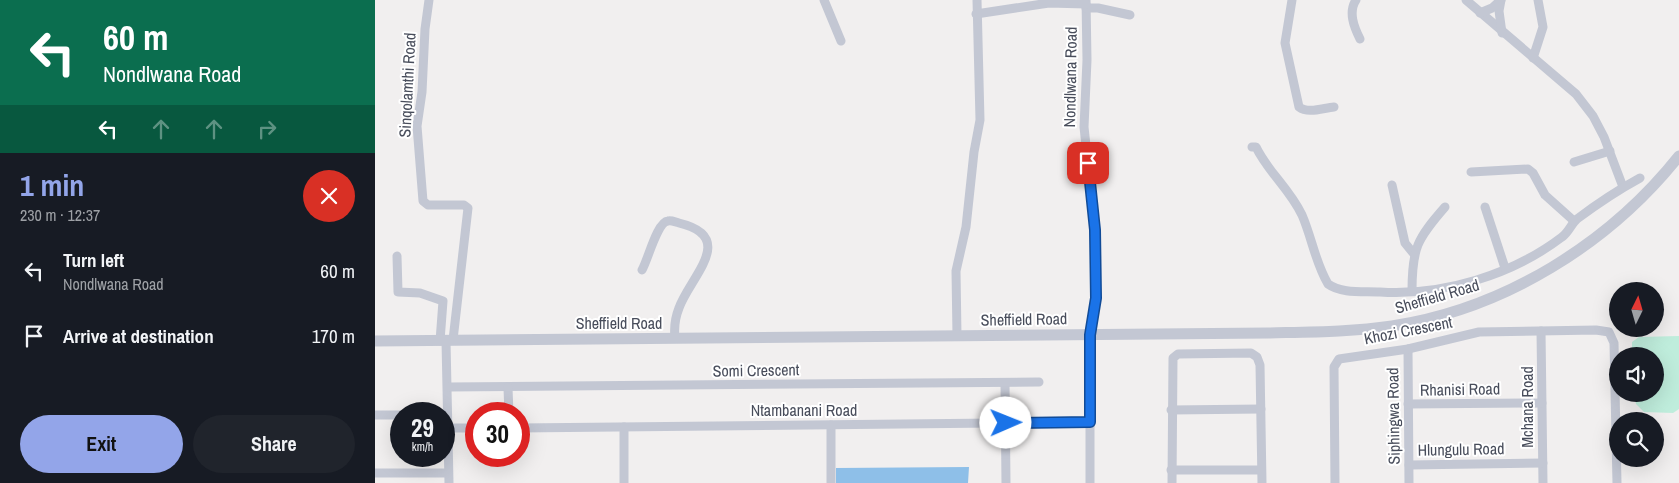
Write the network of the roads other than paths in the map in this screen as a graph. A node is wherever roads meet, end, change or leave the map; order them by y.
1 (429, 0) edge
2 (824, 0) edge
3 (977, 0) edge
4 (1292, 0) edge
5 (1356, 0) edge
6 (1465, 0) edge
7 (1501, 0) edge
8 (1539, 0) edge
9 (1086, 4) edge
10 (1480, 12) junction
11 (976, 14) junction
12 (1130, 14) dead end
13 (1502, 33) junction
14 (1360, 39) dead end
15 (841, 42) dead end
16 (1533, 58) junction
17 (1333, 106) dead end
18 (1252, 147) dead end
19 (1610, 152) junction
20 (1679, 156) edge
21 (1574, 162) dead end
22 (1471, 172) dead end
23 (1640, 178) dead end
24 (1392, 185) dead end
25 (1623, 187) junction
26 (1445, 207) dead end
27 (1485, 207) dead end
28 (1574, 221) junction
29 (1414, 254) junction
30 (397, 256) dead end
31 (1505, 268) junction
32 (642, 270) dead end
33 (1412, 292) junction
34 (1541, 330) junction
35 (1090, 335) junction
36 (957, 336) junction
37 (675, 338) junction
38 (375, 341) edge
39 (446, 341) junction
40 (1408, 349) junction
41 (1039, 382) dead end
42 (1005, 383) junction
43 (448, 387) junction
44 (508, 388) junction
45 (447, 402) edge
46 (509, 402) edge
47 (1542, 403) junction
48 (1409, 404) junction
49 (1261, 409) junction
50 (1171, 410) junction
51 (375, 415) edge
52 (390, 415) edge
53 (1090, 422) junction
54 (1006, 423) junction
55 (831, 425) junction
56 (624, 427) junction
57 (530, 428) edge
58 (1543, 463) junction
59 (1409, 464) junction
60 (449, 467) edge
61 (1171, 470) junction
62 (1261, 470) junction
63 (375, 473) edge
64 (449, 473) junction
65 (449, 483) edge
66 (624, 483) edge
67 (831, 483) edge
68 (1006, 483) edge
69 (1090, 483) edge
70 (1171, 483) edge
71 (1262, 483) edge
72 (1335, 483) edge
73 (1409, 483) edge
74 (1543, 483) edge
75 (1617, 483) edge

1 - 39 street, Sinqolamthi Road
2 - 15 street
3 - 11 street
4 - 17 street
5 - 14 street
6 - 10 street
7 - 10 street
7 - 13 street
8 - 16 street
9 - 11 street
9 - 12 street
9 - 35 street, Nondlwana Road
10 - 13 street
11 - 36 street
13 - 16 street
16 - 19 street
18 - 33 street
19 - 21 street
19 - 25 street
20 - 35 street, Sheffield Road
22 - 28 street
23 - 25 street
24 - 29 street
25 - 28 street
26 - 29 street
27 - 31 street
28 - 31 street
29 - 33 street
30 - 39 street
31 - 33 street
32 - 37 street
34 - 40 street, Khozi Crescent
34 - 47 street, Mchana Road
34 - 75 street, Khozi Crescent
35 - 36 street, Sheffield Road
35 - 53 street, Nondlwana Road
36 - 37 street, Sheffield Road
37 - 39 street, Sheffield Road
38 - 39 street, Sheffield Road
39 - 43 street, Sinqolamthi Road
40 - 48 street, Siphingwa Road
40 - 72 street, Khozi Crescent
41 - 42 street, Somi Crescent
42 - 44 street, Somi Crescent
42 - 54 street
43 - 44 street, Somi Crescent
43 - 45 street, Sinqolamthi Road
44 - 46 street
47 - 48 street, Rhanisi Road
47 - 58 street, Mchana Road
48 - 59 street, Siphingwa Road
49 - 50 street
49 - 50 street
49 - 62 street
50 - 61 street
51 - 52 street
53 - 54 street, Ntambanani Road
53 - 69 street, Nondlwana Road
54 - 55 street, Ntambanani Road
54 - 68 street
55 - 56 street, Ntambanani Road
55 - 67 street
56 - 57 street, Ntambanani Road
56 - 66 street
58 - 59 street, Hlungulu Road
58 - 74 street, Mchana Road
59 - 73 street, Siphingwa Road
60 - 64 street, Sinqolamthi Road
61 - 62 street
61 - 70 street
62 - 71 street
63 - 64 street
64 - 65 street, Sinqolamthi Road

